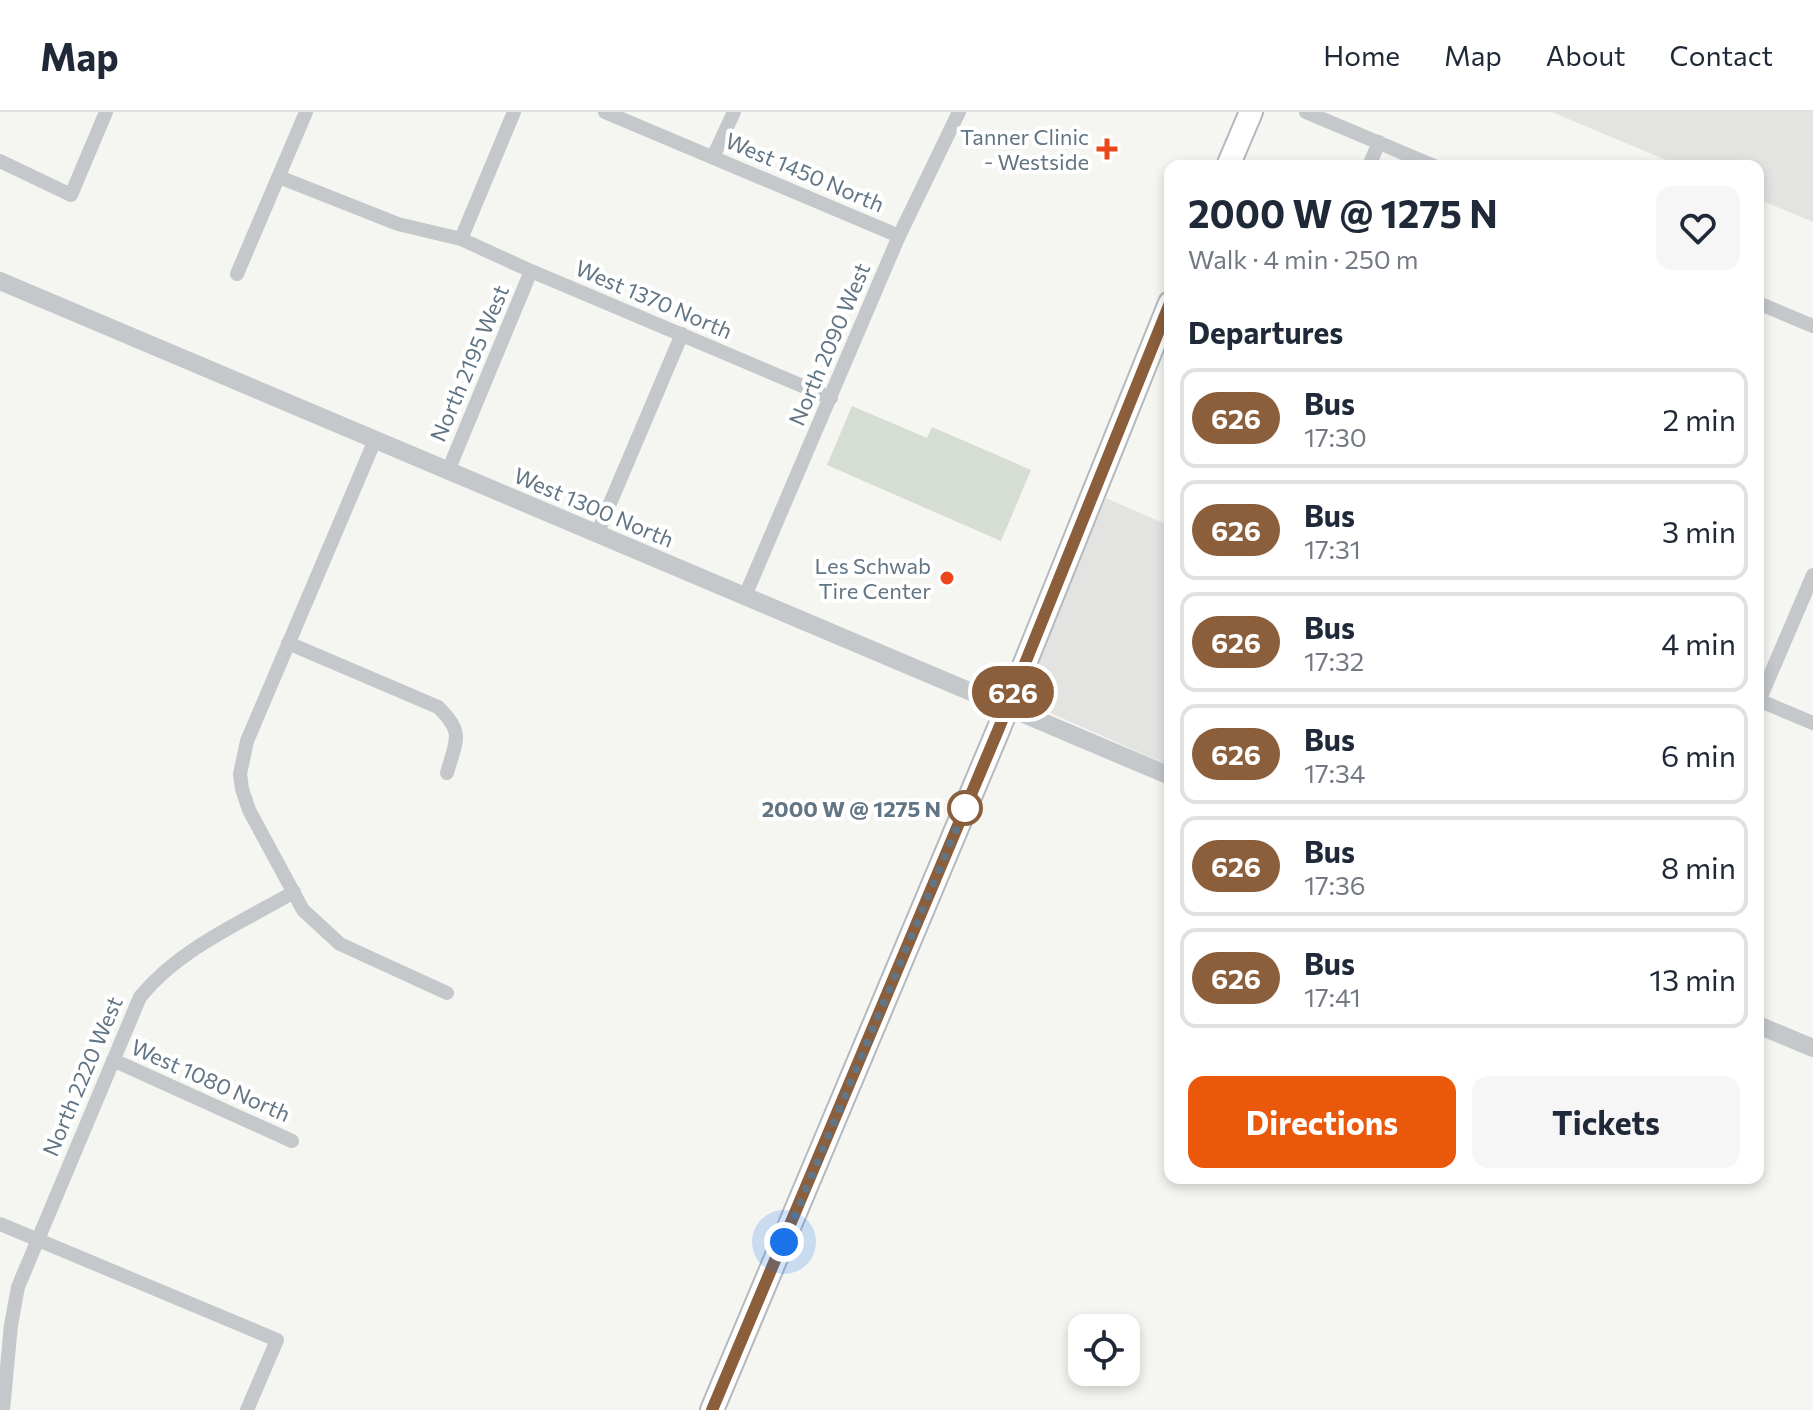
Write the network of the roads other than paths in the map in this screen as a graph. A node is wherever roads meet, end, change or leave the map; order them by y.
1 (106, 112) edge
2 (306, 112) edge
3 (514, 112) edge
4 (605, 112) edge
5 (734, 112) edge
6 (959, 112) edge
7 (1251, 112) edge
8 (1306, 112) edge
9 (1379, 142) junction
10 (713, 157) junction
11 (1231, 160) edge
12 (1372, 160) edge
13 (1420, 160) edge
14 (0, 161) edge
15 (279, 177) junction
16 (899, 236) junction
17 (461, 239) junction
18 (531, 271) junction
19 (237, 274) dead end
20 (0, 281) edge
21 (1764, 306) edge
22 (1164, 318) edge
23 (1813, 326) edge
24 (682, 334) junction
25 (831, 398) junction
26 (375, 440) junction
27 (448, 471) junction
28 (597, 534) junction
29 (1813, 575) edge
30 (745, 596) junction
31 (288, 643) junction
32 (1764, 688) edge
33 (1764, 702) edge
34 (1007, 706) junction
35 (1813, 723) edge
36 (447, 773) dead end
37 (1164, 773) edge
38 (294, 892) junction
39 (447, 993) dead end
40 (1764, 1028) edge
41 (1813, 1048) edge
42 (113, 1060) junction
43 (292, 1141) dead end
44 (0, 1224) edge
45 (36, 1239) junction
46 (2, 1410) edge
47 (247, 1410) edge
48 (712, 1410) edge

1 - 14 street
2 - 15 street
3 - 17 street
4 - 10 street, West 1450 North
5 - 10 street
6 - 16 street, North 2090 West
7 - 11 main road
8 - 9 street
9 - 12 street
9 - 13 street
10 - 16 street, West 1450 North
15 - 17 street, West 1370 North
15 - 19 street
16 - 25 street, North 2090 West
17 - 18 street, West 1370 North
18 - 24 street, West 1370 North
18 - 27 street, North 2195 West
20 - 26 street, West 1300 North
21 - 23 street
22 - 34 main road
24 - 25 street, West 1370 North
24 - 28 street
25 - 30 street, North 2090 West
26 - 27 street, West 1300 North
26 - 31 street
27 - 28 street, West 1300 North
28 - 30 street, West 1300 North
29 - 32 street
30 - 34 street, West 1300 North
31 - 36 street
31 - 38 street
33 - 35 street
34 - 37 street, West 1300 North
34 - 48 main road
38 - 39 street
38 - 42 street, North 2220 West
40 - 41 street
42 - 43 street, West 1080 North
42 - 45 street, North 2220 West
44 - 45 street
45 - 46 street, North 2220 West
45 - 47 street

